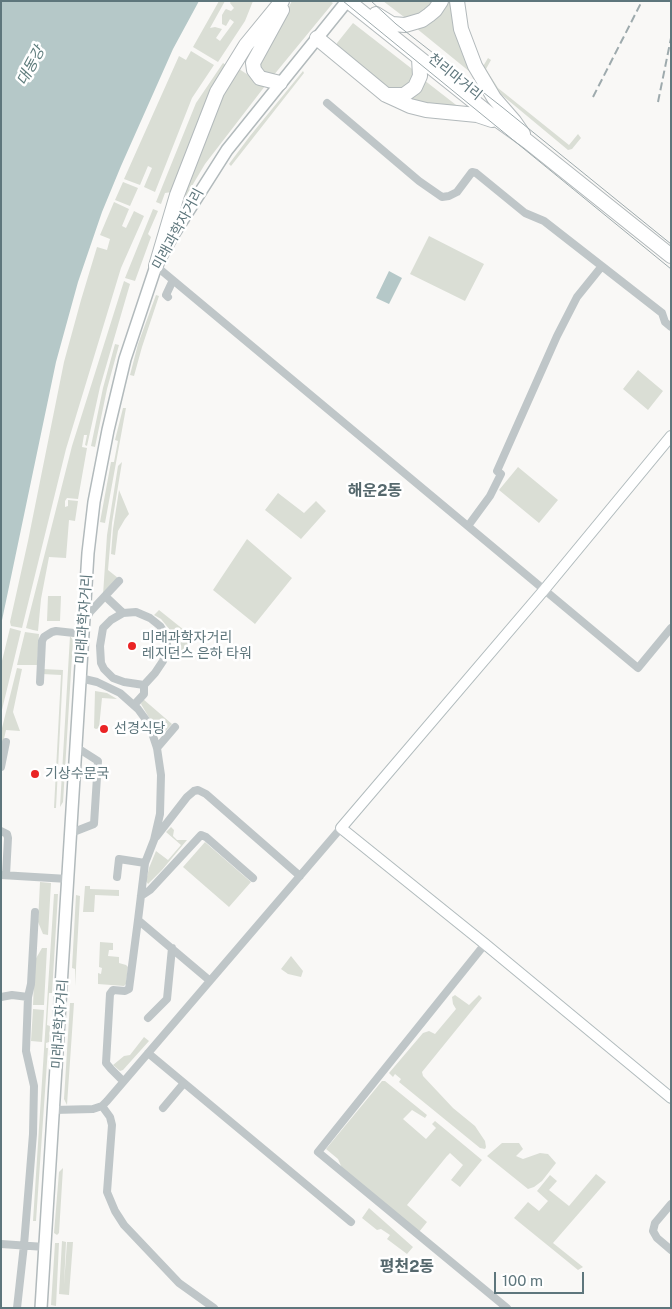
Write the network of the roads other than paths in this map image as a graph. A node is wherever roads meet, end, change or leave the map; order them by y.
1 (284, 1) edge
2 (348, 1) edge
3 (360, 1) edge
4 (441, 1) edge
5 (456, 1) edge
6 (377, 19) junction
7 (317, 38) junction
8 (419, 58) junction
9 (280, 83) junction
10 (386, 95) junction
11 (327, 103) dead end
12 (527, 141) junction
13 (671, 256) edge
14 (156, 266) junction
15 (602, 266) junction
16 (173, 280) junction
17 (168, 297) dead end
18 (671, 328) edge
19 (671, 436) edge
20 (468, 526) junction
21 (119, 581) dead end
22 (544, 590) junction
23 (105, 596) junction
24 (123, 613) junction
25 (84, 628) junction
26 (671, 628) edge
27 (80, 678) junction
28 (40, 682) dead end
29 (144, 685) junction
30 (134, 705) junction
31 (175, 727) dead end
32 (6, 742) dead end
33 (76, 748) junction
34 (157, 748) junction
35 (1, 767) edge
36 (341, 828) junction
37 (1, 831) edge
38 (71, 833) junction
39 (154, 840) junction
40 (145, 863) junction
41 (4, 875) edge
42 (300, 876) junction
43 (117, 877) dead end
44 (253, 878) dead end
45 (68, 879) junction
46 (140, 896) junction
47 (35, 912) dead end
48 (138, 920) junction
49 (485, 944) junction
50 (172, 948) junction
51 (209, 980) junction
52 (1, 997) edge
53 (28, 997) junction
54 (148, 1018) dead end
55 (148, 1053) junction
56 (123, 1081) junction
57 (184, 1083) junction
58 (671, 1098) edge
59 (102, 1106) junction
60 (163, 1108) dead end
61 (54, 1110) junction
62 (671, 1204) edge
63 (351, 1222) dead end
64 (1, 1244) edge
65 (24, 1245) junction
66 (46, 1247) junction
67 (671, 1250) edge
68 (17, 1308) edge
69 (42, 1308) edge
70 (214, 1308) edge
71 (506, 1308) edge

1 - 9 highway
1 - 14 highway
2 - 6 highway
2 - 7 main road, 미래과학자거리
3 - 6 highway
4 - 6 highway
5 - 12 highway
6 - 8 highway, 천리마거리
6 - 12 highway, 천리마거리
7 - 9 main road, 미래과학자거리
7 - 10 highway
8 - 10 highway
8 - 12 highway, 천리마거리
9 - 14 main road, 미래과학자거리
10 - 12 highway
11 - 15 street
12 - 13 highway, 천리마거리
14 - 16 street
14 - 25 main road, 미래과학자거리
15 - 18 street
15 - 20 street
16 - 17 street
16 - 20 street
19 - 22 street
20 - 22 street
21 - 23 street
22 - 26 street
22 - 36 street
23 - 24 street
23 - 25 street
24 - 29 street
24 - 29 street
25 - 27 main road, 미래과학자거리
25 - 28 street
27 - 30 street
27 - 33 main road, 미래과학자거리
29 - 30 street
30 - 34 street
31 - 34 street
32 - 35 street
33 - 38 main road, 미래과학자거리
33 - 38 street
34 - 39 street
36 - 42 street
36 - 49 street
37 - 41 street
38 - 45 main road, 미래과학자거리
39 - 40 street
39 - 42 street
40 - 43 street
40 - 46 street
41 - 45 street
42 - 51 street
44 - 46 street
45 - 61 main road, 미래과학자거리
46 - 48 street
47 - 53 street
48 - 50 street
48 - 56 street
49 - 58 street
49 - 71 street
50 - 51 street
50 - 54 street
51 - 55 street
52 - 53 street
53 - 65 street
55 - 56 street
55 - 57 street
56 - 59 street
57 - 60 street
57 - 63 street
59 - 61 street
59 - 70 street
61 - 66 main road, 미래과학자거리
62 - 67 street
64 - 65 street
65 - 66 street
65 - 68 street
66 - 69 main road, 미래과학자거리

